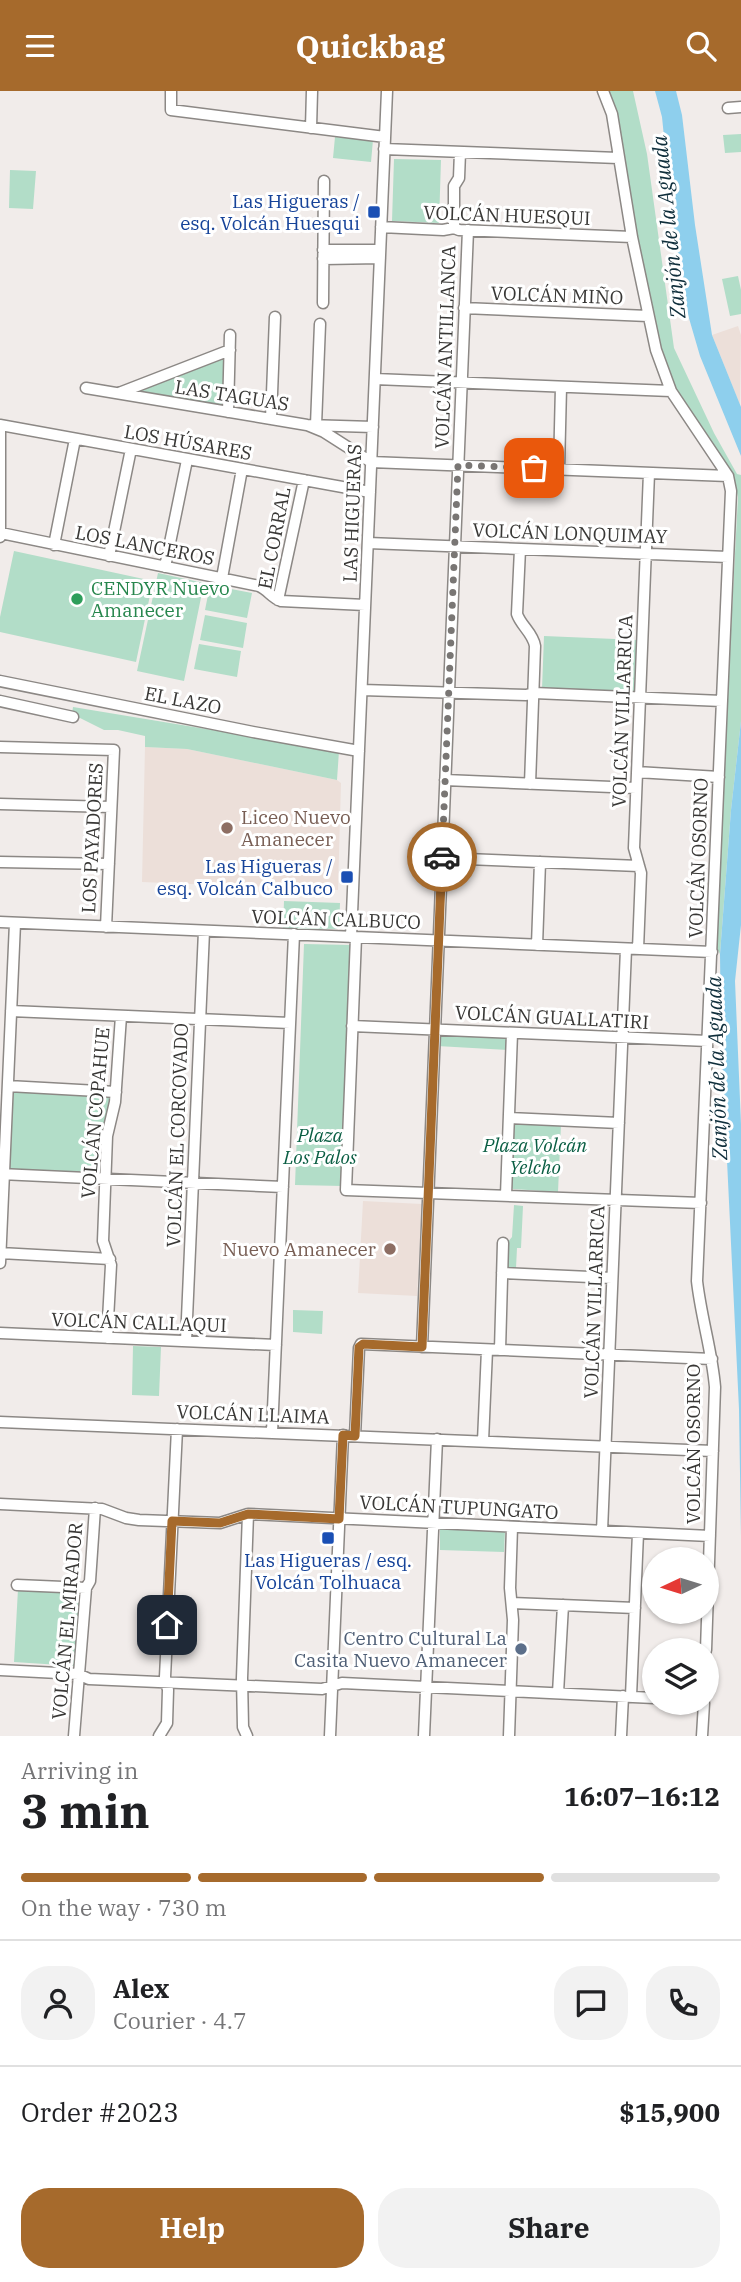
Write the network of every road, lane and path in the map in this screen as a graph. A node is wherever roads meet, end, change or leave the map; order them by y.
1 (171, 91) edge
2 (312, 91) edge
3 (387, 91) edge
4 (603, 91) edge
5 (741, 107) edge
6 (728, 108) dead end
7 (311, 128) junction
8 (385, 137) junction
9 (384, 149) junction
10 (460, 152) junction
11 (618, 158) junction
12 (324, 181) dead end
13 (381, 227) junction
14 (454, 228) junction
15 (468, 230) junction
16 (632, 237) junction
17 (323, 254) junction
18 (380, 254) junction
19 (323, 303) dead end
20 (464, 308) junction
21 (648, 316) junction
22 (275, 317) dead end
23 (320, 324) dead end
24 (230, 335) dead end
25 (230, 351) junction
26 (375, 380) junction
27 (461, 382) junction
28 (561, 387) junction
29 (86, 388) dead end
30 (671, 391) junction
31 (118, 393) junction
32 (228, 412) junction
33 (271, 419) junction
34 (311, 425) junction
35 (0, 426) edge
36 (373, 427) junction
37 (75, 439) junction
38 (131, 449) junction
39 (187, 460) junction
40 (371, 462) junction
41 (458, 465) junction
42 (559, 469) junction
43 (243, 470) junction
44 (649, 473) junction
45 (728, 476) junction
46 (304, 481) junction
47 (370, 492) junction
48 (1, 533) edge
49 (0, 538) edge
50 (368, 543) junction
51 (54, 545) junction
52 (455, 546) junction
53 (520, 549) junction
54 (646, 554) junction
55 (109, 556) junction
56 (728, 557) junction
57 (165, 567) junction
58 (222, 578) junction
59 (278, 600) junction
60 (365, 605) junction
61 (0, 681) edge
62 (362, 689) junction
63 (449, 692) junction
64 (534, 693) junction
65 (640, 698) junction
66 (0, 701) edge
67 (722, 701) junction
68 (73, 717) dead end
69 (0, 747) edge
70 (359, 751) junction
71 (637, 772) junction
72 (719, 776) junction
73 (445, 780) junction
74 (530, 784) junction
75 (636, 788) junction
76 (0, 804) edge
77 (111, 807) junction
78 (442, 858) junction
79 (0, 862) edge
80 (540, 862) junction
81 (109, 864) junction
82 (639, 866) junction
83 (0, 922) edge
84 (15, 923) junction
85 (106, 927) junction
86 (204, 931) junction
87 (293, 934) junction
88 (354, 937) junction
89 (438, 941) junction
90 (537, 945) junction
91 (626, 949) junction
92 (638, 949) junction
93 (712, 952) junction
94 (11, 1011) junction
95 (121, 1016) junction
96 (200, 1019) junction
97 (290, 1023) junction
98 (352, 1026) junction
99 (435, 1029) junction
100 (512, 1033) junction
101 (622, 1038) junction
102 (708, 1041) junction
103 (8, 1086) junction
104 (116, 1091) junction
105 (509, 1118) junction
106 (619, 1123) junction
107 (2, 1174) edge
108 (105, 1179) junction
109 (193, 1183) junction
110 (283, 1187) junction
111 (428, 1194) junction
112 (506, 1195) junction
113 (616, 1200) junction
114 (701, 1203) junction
115 (503, 1243) dead end
116 (1, 1253) edge
117 (110, 1259) junction
118 (0, 1263) edge
119 (502, 1273) junction
120 (612, 1278) junction
121 (0, 1333) edge
122 (107, 1338) junction
123 (186, 1342) junction
124 (276, 1345) junction
125 (422, 1347) junction
126 (487, 1350) junction
127 (500, 1350) junction
128 (609, 1355) junction
129 (712, 1360) junction
130 (0, 1422) edge
131 (177, 1429) junction
132 (272, 1432) junction
133 (343, 1435) junction
134 (355, 1436) junction
135 (437, 1439) junction
136 (483, 1441) junction
137 (605, 1447) junction
138 (713, 1451) junction
139 (0, 1504) edge
140 (95, 1508) junction
141 (248, 1514) junction
142 (339, 1519) junction
143 (172, 1521) junction
144 (433, 1523) junction
145 (512, 1527) junction
146 (602, 1531) junction
147 (638, 1533) junction
148 (710, 1536) junction
149 (18, 1585) dead end
150 (86, 1588) junction
151 (512, 1603) junction
152 (563, 1605) junction
153 (635, 1608) junction
154 (706, 1638) edge
155 (0, 1670) edge
156 (78, 1674) junction
157 (166, 1682) junction
158 (243, 1685) junction
159 (332, 1686) junction
160 (426, 1687) junction
161 (510, 1691) junction
162 (558, 1693) junction
163 (627, 1696) junction
164 (642, 1697) edge
165 (703, 1715) edge
166 (167, 1723) junction
167 (245, 1731) edge
168 (74, 1736) edge
169 (159, 1736) edge
170 (172, 1736) edge
171 (236, 1736) edge
172 (330, 1736) edge
173 (424, 1736) edge
174 (509, 1736) edge
175 (621, 1736) edge
176 (702, 1736) edge

1 - 7 street
2 - 7 street
3 - 8 street, LAS HIGUERAS
4 - 11 street
5 - 6 street
7 - 8 street
8 - 9 street, LAS HIGUERAS
9 - 10 street
9 - 13 street, LAS HIGUERAS
10 - 11 street
10 - 14 street, VOLCÁN ANTILLANCA
11 - 16 street
12 - 17 street
13 - 14 street, VOLCÁN HUESQUI
13 - 18 street, LAS HIGUERAS
14 - 15 street, VOLCÁN HUESQUI
15 - 16 street, VOLCÁN HUESQUI
15 - 20 street, VOLCÁN ANTILLANCA
16 - 21 street
17 - 18 street
17 - 19 street
18 - 26 street, LAS HIGUERAS
20 - 21 street, VOLCÁN MIÑO
20 - 27 street, VOLCÁN ANTILLANCA
21 - 30 street
22 - 33 street
23 - 34 street
24 - 25 street
25 - 31 street
25 - 32 street
26 - 27 street
26 - 36 street, LAS HIGUERAS
27 - 28 street
27 - 41 street, VOLCÁN ANTILLANCA
28 - 30 street
28 - 42 street
29 - 31 street, LAS TAGUAS
30 - 45 street
31 - 32 street, LAS TAGUAS
32 - 33 street, LAS TAGUAS
33 - 34 street, LAS TAGUAS
34 - 36 street, LAS TAGUAS
34 - 40 street
35 - 37 street, LOS HÚSARES
35 - 48 street
36 - 40 street, LAS HIGUERAS
37 - 38 street, LOS HÚSARES
37 - 51 street
38 - 39 street, LOS HÚSARES
38 - 55 street
39 - 43 street, LOS HÚSARES
39 - 57 street
40 - 41 street
40 - 47 street, LAS HIGUERAS
41 - 42 street
41 - 52 street, VOLCÁN ANTILLANCA
42 - 44 street
43 - 46 street, LOS HÚSARES
43 - 58 street
44 - 45 street
44 - 54 street, VOLCÁN VILLARRICA
45 - 56 street, VOLCÁN OSORNO
46 - 47 street, LOS HÚSARES
46 - 59 street, EL CORRAL
47 - 50 street, LAS HIGUERAS
48 - 49 street
48 - 51 street, LOS LANCEROS
50 - 52 street, VOLCÁN LONQUIMAY
50 - 60 street, LAS HIGUERAS
51 - 55 street, LOS LANCEROS
52 - 53 street, VOLCÁN LONQUIMAY
52 - 63 street, VOLCÁN ANTILLANCA
53 - 54 street, VOLCÁN LONQUIMAY
53 - 64 street
54 - 56 street, VOLCÁN LONQUIMAY
54 - 65 street, VOLCÁN VILLARRICA
55 - 57 street, LOS LANCEROS
56 - 67 street, VOLCÁN OSORNO
57 - 58 street, LOS LANCEROS
58 - 59 street, LOS LANCEROS
59 - 60 street, EL CORRAL
60 - 62 street, LAS HIGUERAS
61 - 70 street, EL LAZO
62 - 63 street
62 - 70 street, LAS HIGUERAS
63 - 64 street
63 - 73 street, VOLCÁN ANTILLANCA
64 - 65 street
64 - 74 street
65 - 67 street
65 - 71 street, VOLCÁN VILLARRICA
66 - 68 street
67 - 72 street, VOLCÁN OSORNO
69 - 77 street, LOS PAYADORES
70 - 88 street, LAS HIGUERAS
71 - 72 street
71 - 75 street, VOLCÁN VILLARRICA
72 - 93 street, VOLCÁN OSORNO
73 - 74 street
73 - 78 street, VOLCÁN ANTILLANCA
74 - 75 street
75 - 82 street, VOLCÁN VILLARRICA
76 - 77 street
77 - 81 street, LOS PAYADORES
78 - 80 street
78 - 89 street, VOLCÁN ANTILLANCA
79 - 81 street
80 - 82 street
80 - 90 street
81 - 85 street, LOS PAYADORES
82 - 92 street, VOLCÁN VILLARRICA
83 - 84 street, VOLCÁN CALBUCO
84 - 85 street, VOLCÁN CALBUCO
84 - 94 street
85 - 86 street, VOLCÁN CALBUCO
86 - 87 street, VOLCÁN CALBUCO
86 - 96 street, VOLCÁN EL CORCOVADO
87 - 88 street, VOLCÁN CALBUCO
87 - 97 street
88 - 89 street, VOLCÁN CALBUCO
88 - 98 street, LAS HIGUERAS
89 - 90 street, VOLCÁN CALBUCO
89 - 99 street, VOLCÁN ANTILLANCA
90 - 91 street, VOLCÁN CALBUCO
91 - 92 street, VOLCÁN CALBUCO
91 - 101 street, VOLCÁN VILLARRICA
92 - 93 street, VOLCÁN CALBUCO
93 - 102 street, VOLCÁN OSORNO
94 - 95 street
94 - 103 street
95 - 96 street
95 - 104 street, VOLCÁN COPAHUE
96 - 97 street
96 - 109 street, VOLCÁN EL CORCOVADO
97 - 110 street
98 - 99 street, VOLCÁN GUALLATIRI
98 - 111 street, LAS HIGUERAS
99 - 100 street, VOLCÁN GUALLATIRI
99 - 111 street, VOLCÁN ANTILLANCA
100 - 101 street, VOLCÁN GUALLATIRI
100 - 105 street
101 - 102 street, VOLCÁN GUALLATIRI
101 - 106 street, VOLCÁN VILLARRICA
102 - 114 street, VOLCÁN OSORNO
103 - 104 street
103 - 107 street
104 - 108 street, VOLCÁN COPAHUE
105 - 106 street
105 - 112 street
106 - 113 street, VOLCÁN VILLARRICA
107 - 108 street
107 - 116 street
108 - 109 street
108 - 117 street, VOLCÁN COPAHUE
109 - 110 street
109 - 123 street, VOLCÁN EL CORCOVADO
110 - 124 street
111 - 112 street
111 - 125 street, VOLCÁN ANTILLANCA
112 - 113 street
113 - 114 street
113 - 120 street, VOLCÁN VILLARRICA
114 - 129 street, VOLCÁN OSORNO
115 - 119 street
116 - 117 street
116 - 118 street
117 - 122 street, VOLCÁN COPAHUE
119 - 120 street
119 - 127 street
120 - 128 street, VOLCÁN VILLARRICA
121 - 122 street, VOLCÁN CALLAQUI
122 - 123 street, VOLCÁN CALLAQUI
123 - 124 street, VOLCÁN CALLAQUI
124 - 132 street
125 - 126 street
125 - 134 street
126 - 127 street
126 - 136 street
127 - 128 street
128 - 129 street
128 - 137 street, VOLCÁN VILLARRICA
129 - 138 street, VOLCÁN OSORNO
130 - 131 street, VOLCÁN LLAIMA
131 - 132 street, VOLCÁN LLAIMA
131 - 143 street
132 - 133 street, VOLCÁN LLAIMA
133 - 134 street, VOLCÁN LLAIMA
133 - 142 street
134 - 135 street, VOLCÁN LLAIMA
135 - 136 street, VOLCÁN LLAIMA
135 - 144 street
136 - 137 street, VOLCÁN LLAIMA
137 - 138 street, VOLCÁN LLAIMA
137 - 146 street, VOLCÁN VILLARRICA
138 - 148 street, VOLCÁN OSORNO
139 - 140 street, VOLCÁN TUPUNGATO
140 - 143 street, VOLCÁN TUPUNGATO
140 - 150 street, VOLCÁN EL MIRADOR
141 - 142 street, VOLCÁN TUPUNGATO
141 - 143 street, VOLCÁN TUPUNGATO
141 - 158 street
142 - 144 street, VOLCÁN TUPUNGATO
142 - 159 street
143 - 157 street
144 - 145 street, VOLCÁN TUPUNGATO
144 - 160 street
145 - 146 street, VOLCÁN TUPUNGATO
145 - 151 street
146 - 147 street, VOLCÁN TUPUNGATO
147 - 148 street, VOLCÁN TUPUNGATO
147 - 153 street
148 - 154 street, VOLCÁN OSORNO
149 - 150 street
150 - 156 street, VOLCÁN EL MIRADOR
151 - 152 street
151 - 161 street
152 - 153 street
152 - 162 street
153 - 163 street
155 - 156 street
156 - 157 street
156 - 168 street, VOLCÁN EL MIRADOR
157 - 158 street
157 - 166 street
158 - 159 street
158 - 167 street
159 - 160 street
159 - 172 street
160 - 161 street
160 - 173 street
161 - 162 street
161 - 174 street
162 - 163 street
163 - 164 street
163 - 175 street
165 - 176 street
166 - 169 street
166 - 170 street
167 - 171 street

